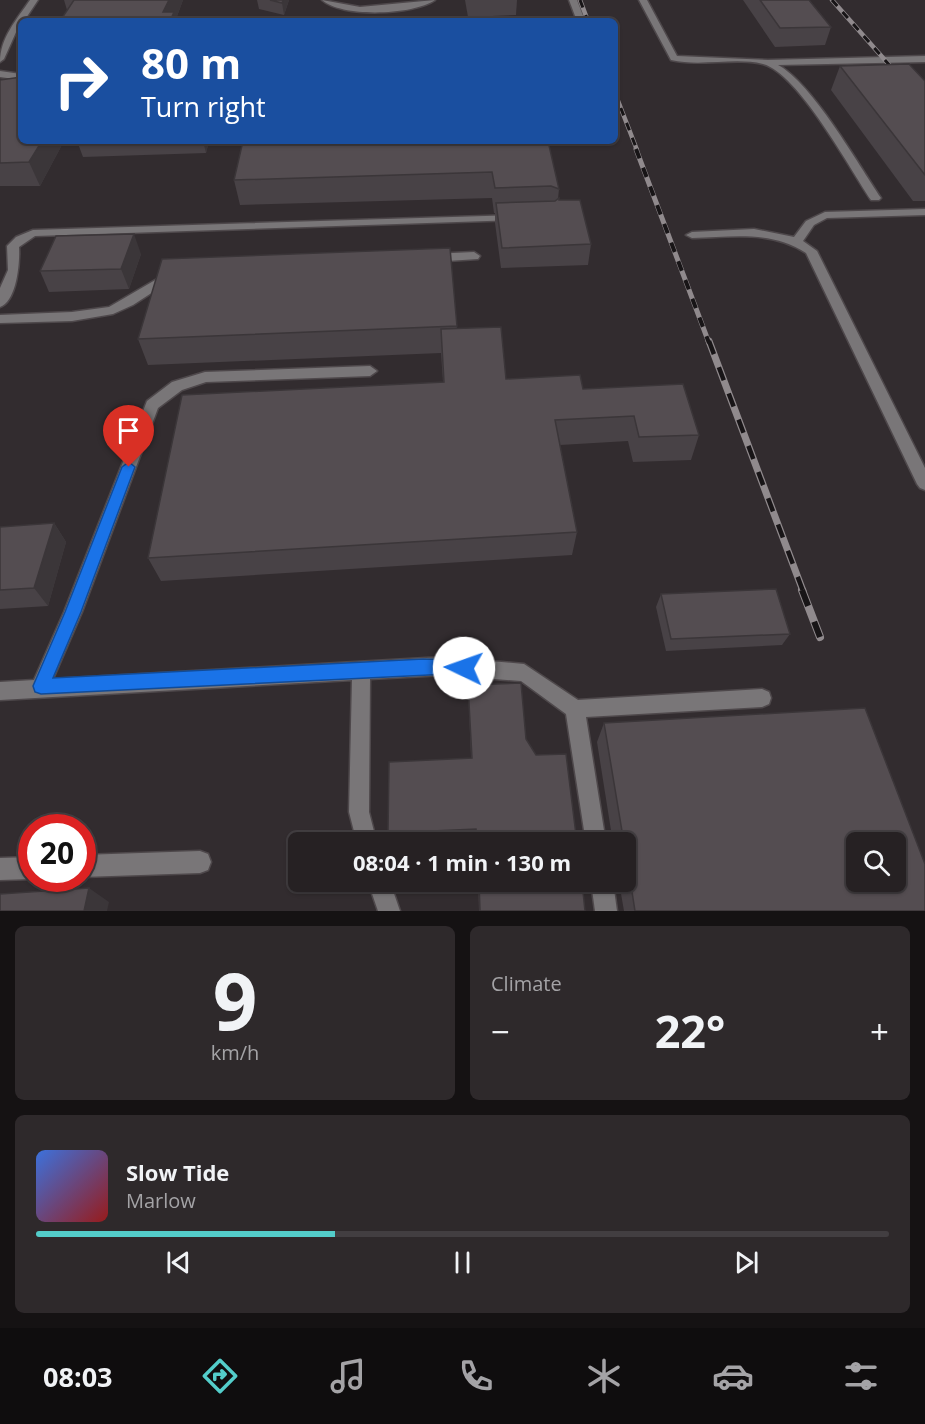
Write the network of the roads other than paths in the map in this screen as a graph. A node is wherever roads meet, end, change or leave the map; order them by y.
1 (34, 0) edge
2 (326, 0) edge
3 (431, 0) edge
4 (573, 0) edge
5 (643, 0) edge
6 (22, 18) edge
7 (580, 18) edge
8 (18, 24) edge
9 (0, 31) edge
10 (13, 31) junction
11 (0, 58) edge
12 (925, 59) edge
13 (769, 62) junction
14 (0, 74) edge
15 (18, 77) edge
16 (874, 198) dead end
17 (925, 212) edge
18 (526, 218) edge
19 (692, 235) dead end
20 (798, 240) junction
21 (474, 256) dead end
22 (414, 259) edge
23 (187, 269) edge
24 (0, 303) edge
25 (0, 319) edge
26 (370, 371) dead end
27 (925, 484) edge
28 (361, 670) junction
29 (41, 686) junction
30 (0, 691) edge
31 (762, 698) dead end
32 (575, 709) junction
33 (364, 832) edge
34 (594, 832) edge
35 (200, 862) dead end
36 (96, 866) edge
37 (18, 868) edge
38 (0, 869) edge
39 (382, 892) edge
40 (603, 892) edge
41 (389, 911) edge
42 (606, 911) edge

1 - 6 lane
2 - 3 lane
4 - 7 lane
5 - 13 lane
8 - 10 lane
9 - 10 lane
10 - 11 lane
12 - 13 lane
13 - 16 lane
14 - 15 lane
17 - 20 lane
18 - 24 lane
19 - 20 lane
20 - 27 lane
21 - 22 lane
23 - 25 lane
26 - 29 lane
28 - 29 lane
28 - 32 lane
28 - 33 lane
29 - 30 lane
31 - 32 lane
32 - 34 lane
35 - 36 lane
37 - 38 lane
39 - 41 lane
40 - 42 lane

